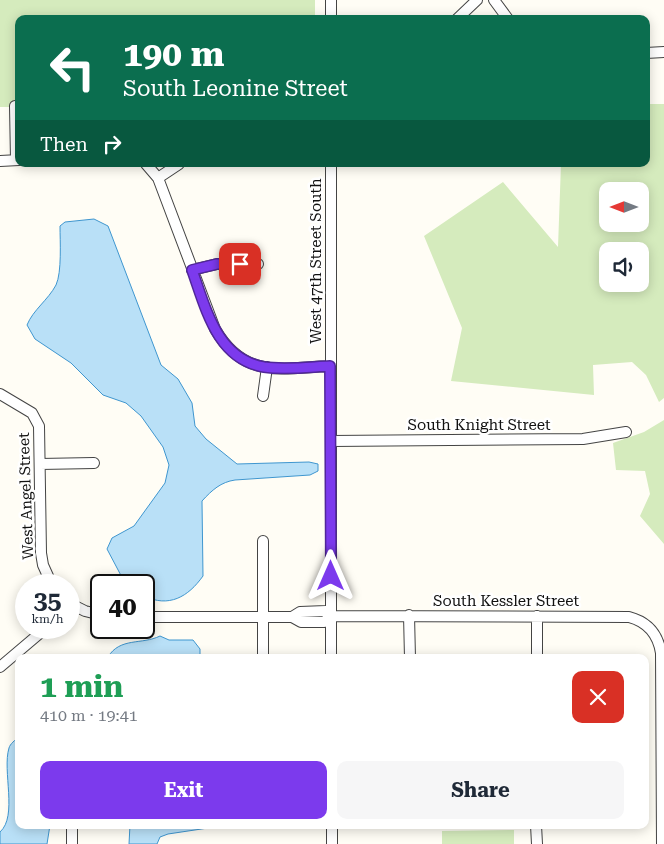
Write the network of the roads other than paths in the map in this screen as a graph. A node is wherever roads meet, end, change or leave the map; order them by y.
1 (331, 0) edge
2 (477, 0) edge
3 (494, 0) edge
4 (331, 15) edge
5 (461, 15) edge
6 (505, 15) edge
7 (664, 52) edge
8 (650, 53) edge
9 (15, 160) edge
10 (0, 161) edge
11 (149, 167) edge
12 (174, 167) edge
13 (331, 167) edge
14 (158, 178) junction
15 (258, 264) dead end
16 (192, 270) junction
17 (330, 366) junction
18 (266, 367) junction
19 (0, 394) edge
20 (263, 396) dead end
21 (626, 432) dead end
22 (331, 441) junction
23 (94, 463) dead end
24 (40, 464) junction
25 (263, 542) dead end
26 (47, 574) edge
27 (409, 615) junction
28 (331, 616) junction
29 (537, 616) junction
30 (155, 617) edge
31 (263, 617) junction
32 (33, 639) edge
33 (15, 654) edge
34 (15, 654) edge
35 (263, 654) edge
36 (331, 654) edge
37 (410, 654) edge
38 (537, 654) edge
39 (0, 667) edge
40 (72, 829) edge
41 (332, 829) edge
42 (536, 829) edge
43 (72, 844) edge
44 (332, 844) edge
45 (536, 844) edge
46 (662, 844) edge

1 - 4 street
2 - 5 street
3 - 6 street
7 - 8 street
9 - 10 street
11 - 14 street
12 - 14 street
13 - 17 street, West 47th Street South
14 - 16 street
15 - 16 street
16 - 18 street
17 - 18 street
17 - 22 street, West 47th Street South
18 - 20 street
19 - 24 street, West Angel Street
21 - 22 street, South Knight Street
22 - 28 street, West 47th Street South
23 - 24 street
24 - 26 street, West Angel Street
25 - 31 street
27 - 28 street, South Kessler Street
27 - 29 street, South Kessler Street
27 - 37 street
28 - 31 street, South Kessler Street
28 - 36 street, West 47th Street South
29 - 38 street
29 - 46 street, South Kessler Street
30 - 31 street, South Kessler Street
31 - 35 street
32 - 34 street
33 - 39 street
40 - 43 street
41 - 44 street
42 - 45 street

